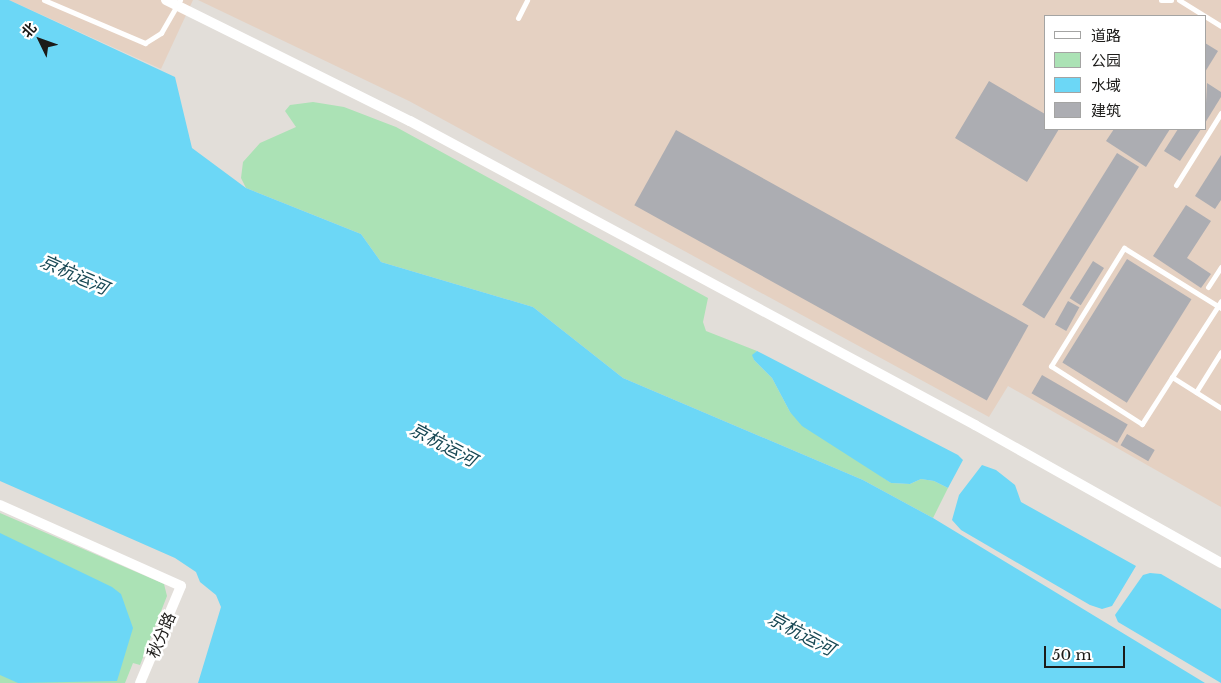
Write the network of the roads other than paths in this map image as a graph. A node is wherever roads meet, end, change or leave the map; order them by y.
1 (44, 0) edge
2 (166, 0) edge
3 (527, 0) edge
4 (1161, 0) edge
5 (1171, 0) edge
6 (1179, 0) edge
7 (179, 3) edge
8 (1203, 15) edge
9 (1206, 17) edge
10 (518, 18) dead end
11 (1221, 26) edge
12 (1221, 113) edge
13 (1176, 185) dead end
14 (1221, 267) edge
15 (1208, 287) dead end
16 (1221, 300) edge
17 (1219, 307) edge
18 (1221, 352) edge
19 (1172, 377) junction
20 (1196, 392) junction
21 (1221, 408) edge
22 (0, 505) edge
23 (1221, 563) edge
24 (140, 683) edge

1 - 7 lane
2 - 7 street
3 - 10 lane
4 - 5 lane
6 - 8 lane
7 - 23 street
9 - 11 lane
12 - 13 lane
14 - 15 lane
16 - 17 lane
17 - 19 lane
17 - 19 lane
18 - 20 lane
19 - 20 lane
20 - 21 lane
22 - 24 street, 秋分路

